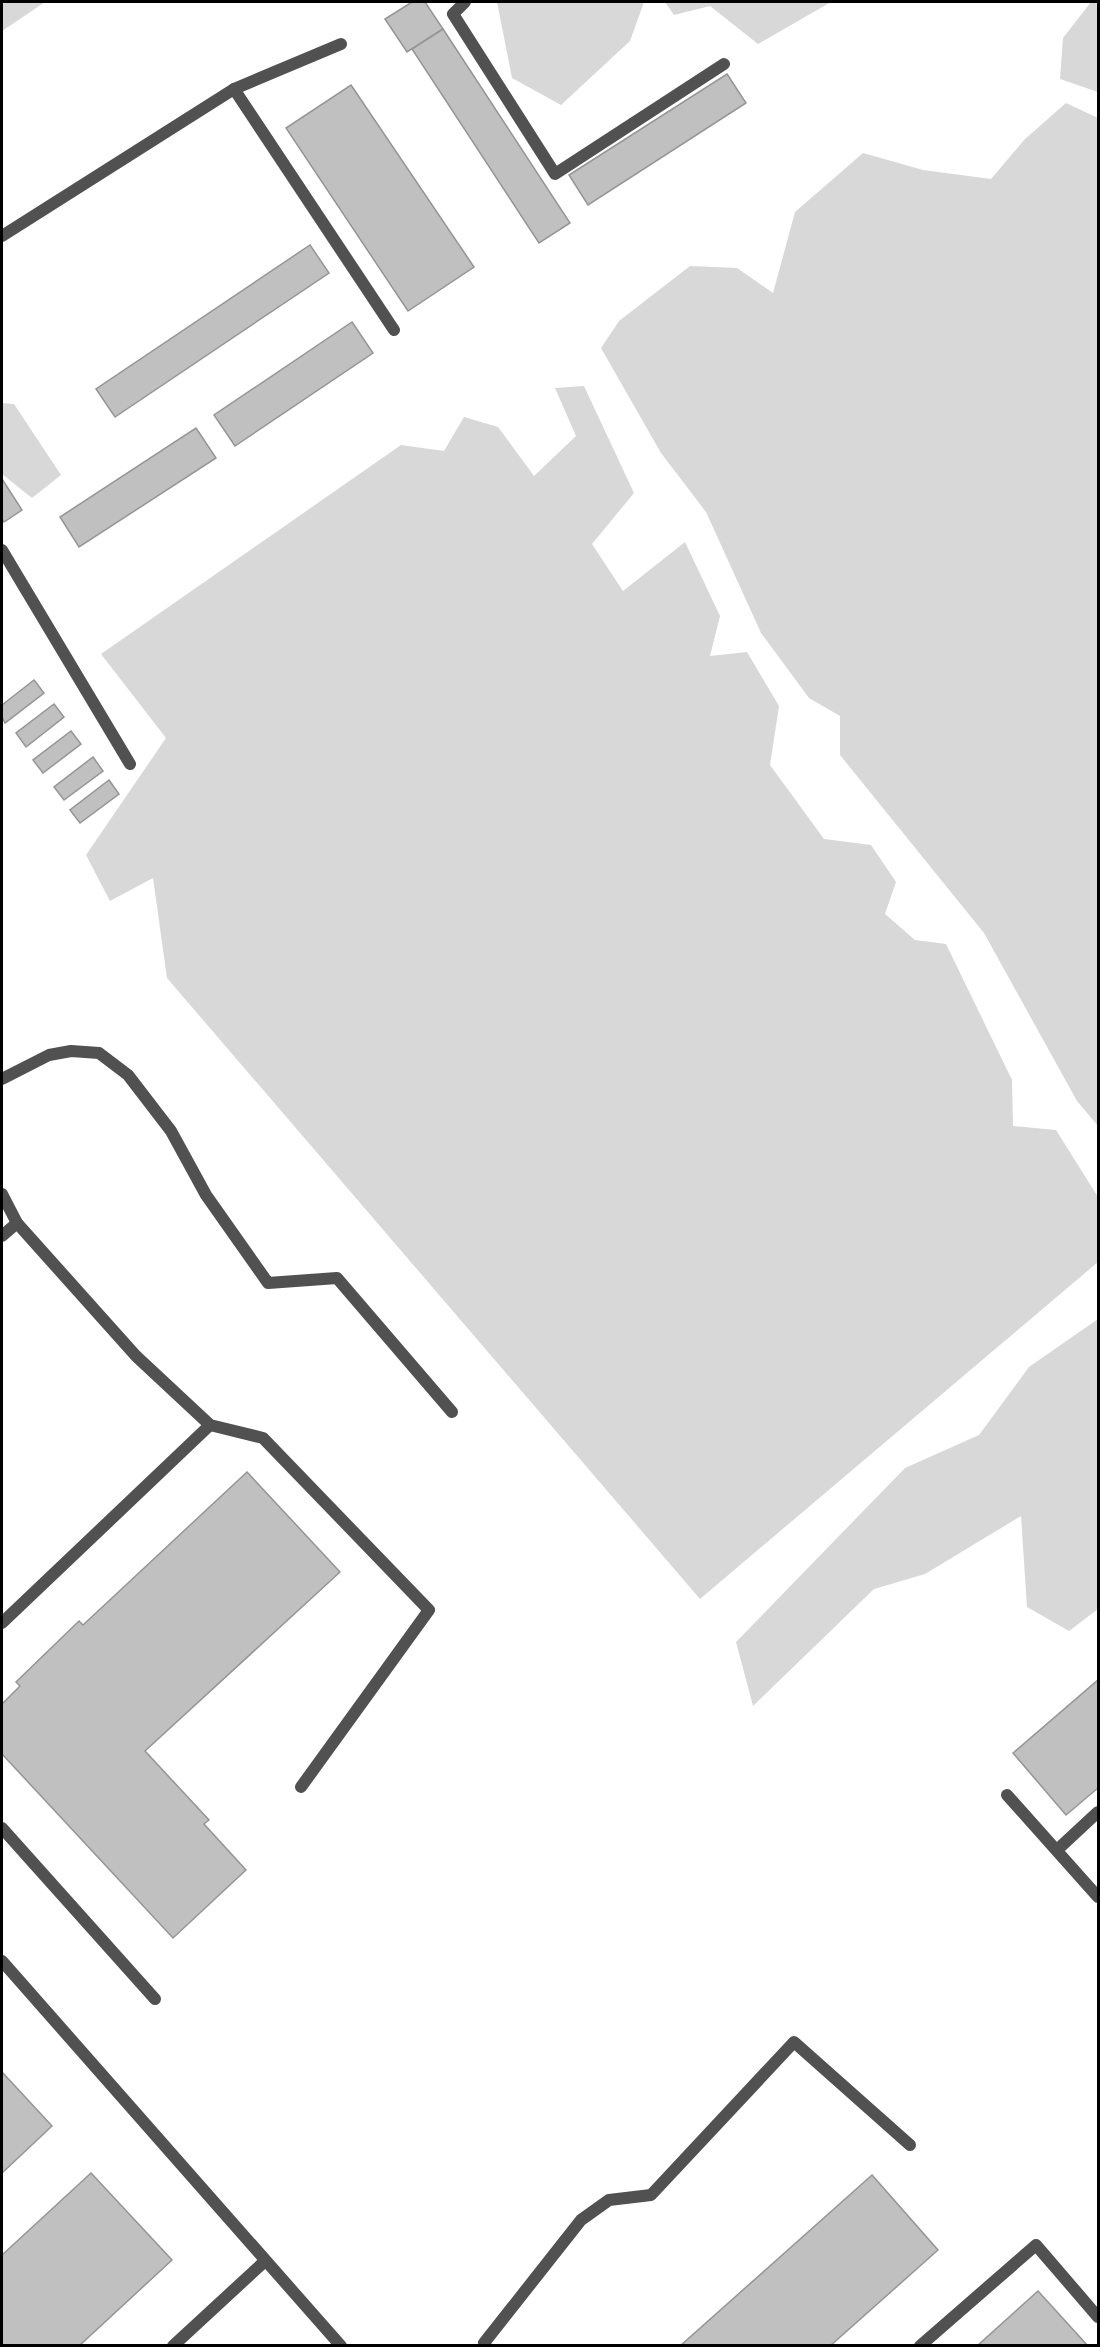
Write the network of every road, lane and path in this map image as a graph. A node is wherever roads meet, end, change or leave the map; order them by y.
1 (465, 2) edge
2 (341, 44) dead end
3 (724, 64) dead end
4 (234, 89) junction
5 (2, 236) edge
6 (394, 330) dead end
7 (2, 550) edge
8 (130, 764) dead end
9 (2, 1079) edge
10 (2, 1194) edge
11 (17, 1223) junction
12 (2, 1236) edge
13 (452, 1412) dead end
14 (210, 1425) junction
15 (2, 1623) edge
16 (301, 1787) dead end
17 (1007, 1795) dead end
18 (1098, 1812) edge
19 (2, 1828) edge
20 (1057, 1850) junction
21 (1098, 1897) edge
22 (2, 1961) edge
23 (154, 2000) dead end
24 (910, 2145) dead end
25 (265, 2261) junction
26 (1098, 2317) edge
27 (173, 2346) edge
28 (341, 2346) edge
29 (486, 2346) edge
30 (920, 2346) edge

1 - 3 lane
2 - 4 lane
4 - 5 lane
4 - 6 lane
7 - 8 lane
9 - 13 lane
10 - 11 lane
11 - 12 lane
11 - 14 lane
14 - 15 lane
14 - 16 lane
17 - 20 lane
18 - 20 lane
19 - 23 lane
20 - 21 lane
22 - 25 lane
24 - 29 lane
25 - 27 lane
25 - 28 lane
26 - 30 lane

